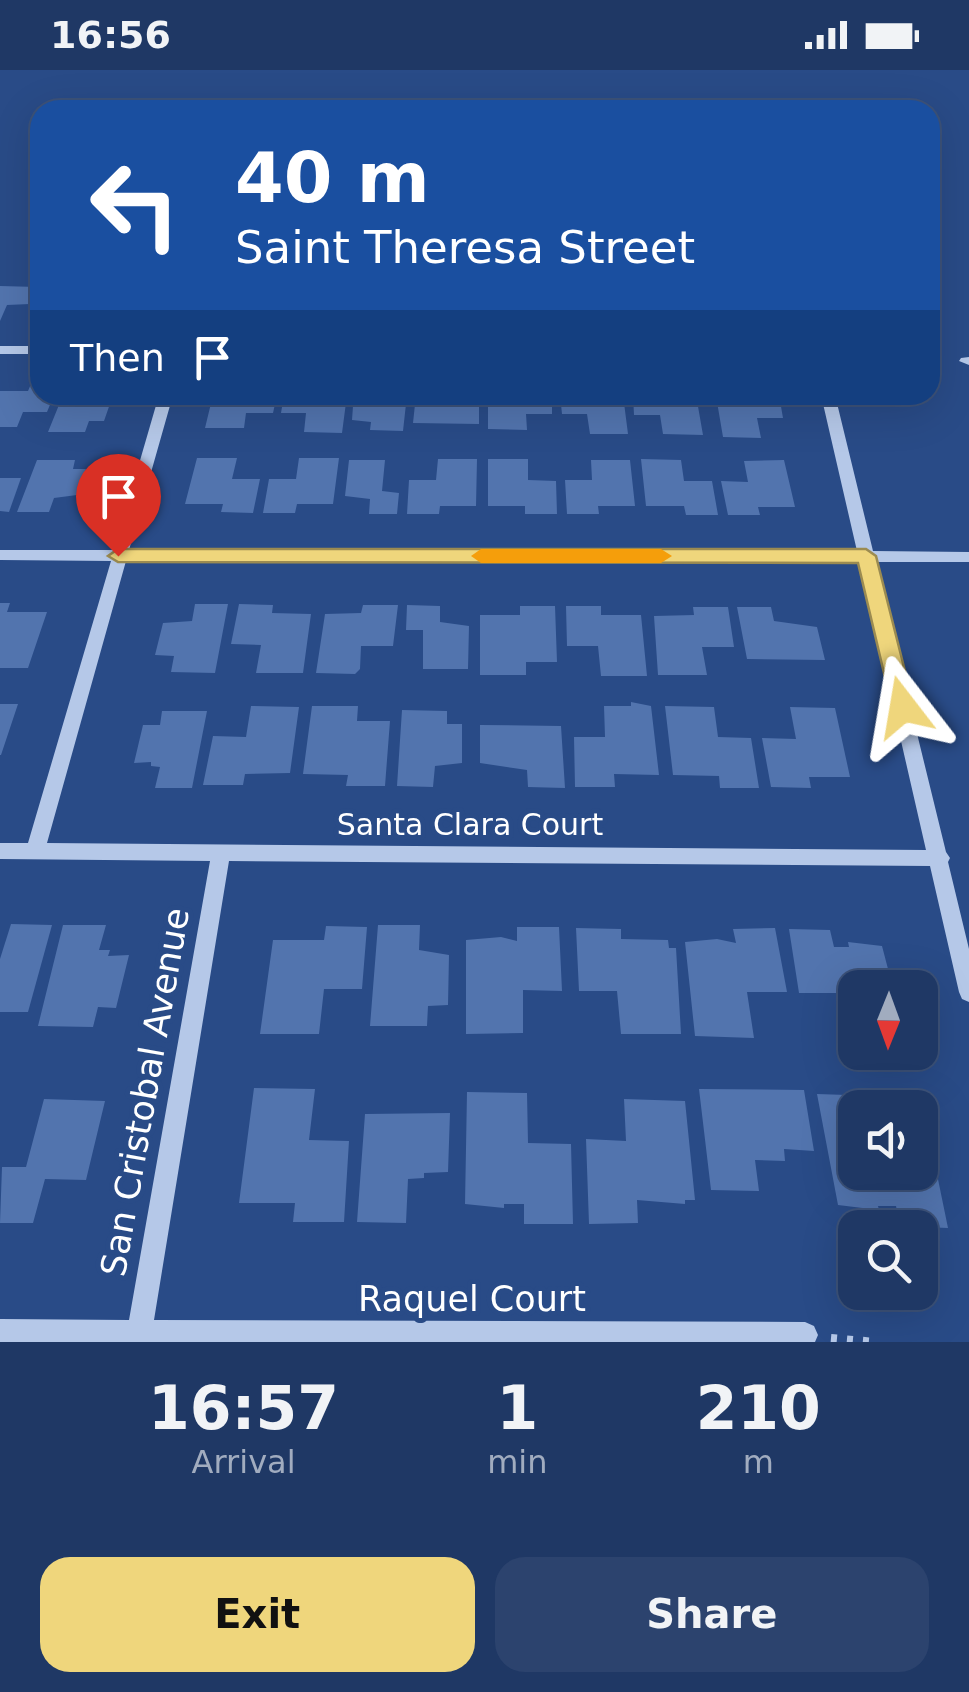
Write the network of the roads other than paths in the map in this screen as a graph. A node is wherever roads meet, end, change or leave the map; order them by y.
1 (0, 350) edge
2 (30, 350) edge
3 (163, 405) edge
4 (830, 405) edge
5 (0, 555) edge
6 (118, 556) junction
7 (866, 556) junction
8 (969, 558) edge
9 (0, 851) edge
10 (35, 852) junction
11 (221, 853) junction
12 (940, 858) junction
13 (969, 992) edge
14 (0, 1332) edge
15 (805, 1336) road end
16 (138, 1337) edge

1 - 2 street
3 - 6 street
4 - 7 street
5 - 6 street
6 - 7 street
6 - 10 street
7 - 8 street
7 - 12 street
9 - 10 street, Santa Clara Court
10 - 11 street, Santa Clara Court
11 - 12 street, Santa Clara Court
11 - 16 street, San Cristobal Avenue
12 - 13 street
14 - 16 street, Raquel Court
15 - 16 street, Raquel Court

